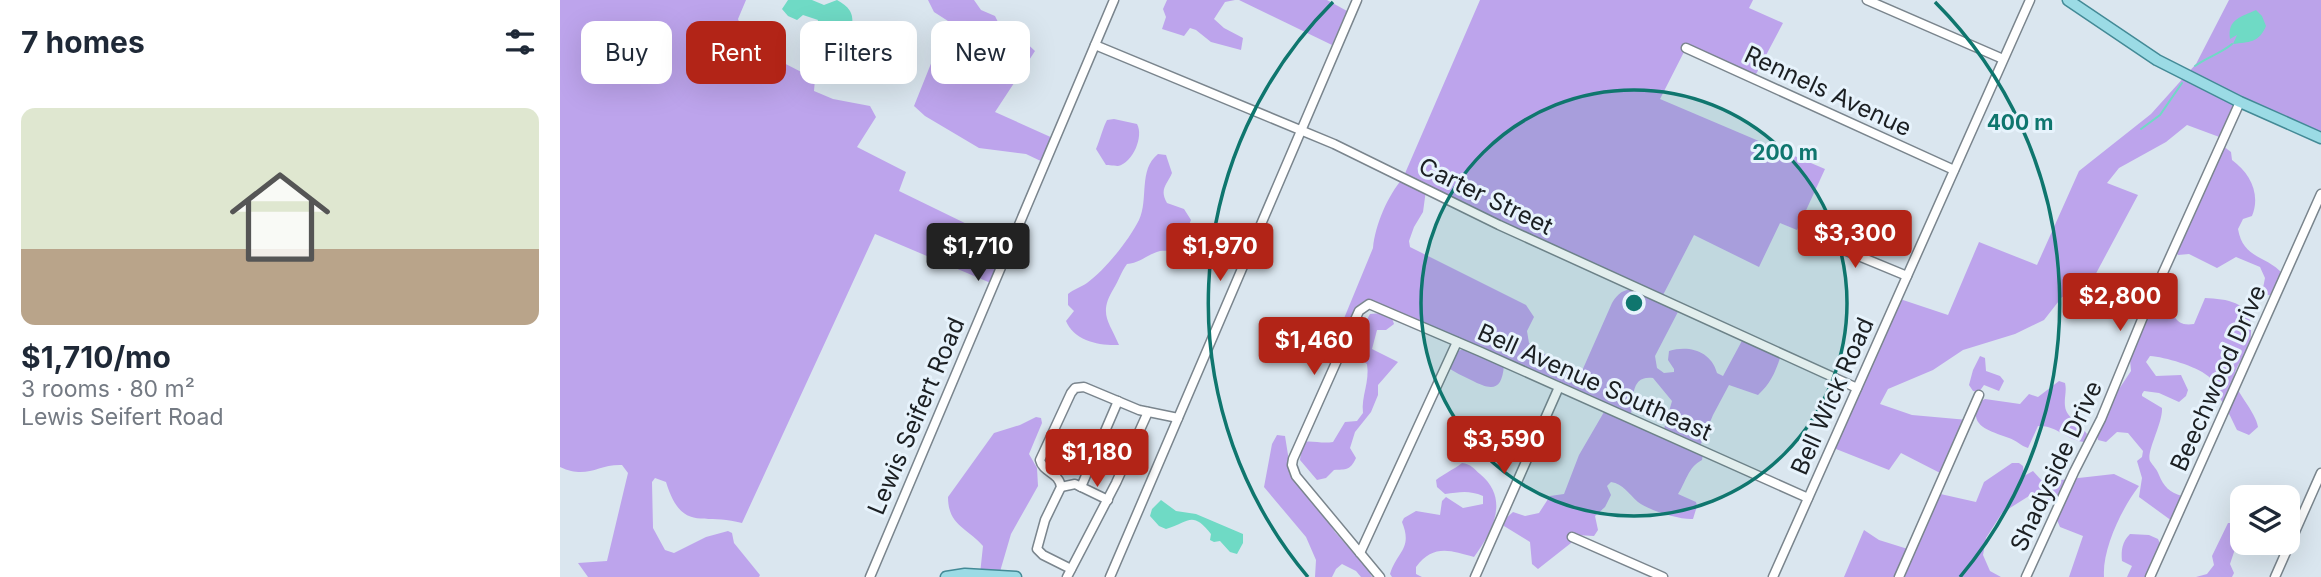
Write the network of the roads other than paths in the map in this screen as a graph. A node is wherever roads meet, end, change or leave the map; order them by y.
1 (1114, 0) edge
2 (1357, 0) edge
3 (1867, 0) edge
4 (2030, 0) edge
5 (2068, 0) edge
6 (1095, 44) junction
7 (1686, 48) dead end
8 (2003, 59) junction
9 (2240, 102) junction
10 (1300, 131) junction
11 (2321, 138) edge
12 (1954, 170) junction
13 (2321, 194) edge
14 (1815, 237) dead end
15 (1907, 276) junction
16 (1457, 342) junction
17 (1559, 387) junction
18 (1857, 388) junction
19 (1979, 395) dead end
20 (1118, 401) junction
21 (1149, 412) junction
22 (1178, 418) junction
23 (2321, 472) edge
24 (1081, 486) junction
25 (1061, 487) junction
26 (1808, 498) junction
27 (1108, 500) junction
28 (1572, 537) dead end
29 (1360, 553) junction
30 (1069, 573) edge
31 (987, 575) edge
32 (870, 577) edge
33 (946, 577) edge
34 (1016, 577) edge
35 (1110, 577) edge
36 (1380, 577) edge
37 (1475, 577) edge
38 (1663, 577) edge
39 (1773, 577) edge
40 (1899, 577) edge
41 (2026, 577) edge
42 (2150, 577) edge
43 (2275, 577) edge

1 - 6 street, Lewis Seifert Road
2 - 10 street
3 - 8 street
4 - 8 street, Bell Wick Road
5 - 9 main road
6 - 10 street, Carter Street
6 - 32 street, Lewis Seifert Road
7 - 12 street, Rennels Avenue
8 - 12 street, Bell Wick Road
9 - 11 main road
9 - 41 street, Shadyside Drive
10 - 18 street, Carter Street
10 - 22 street
12 - 15 street, Bell Wick Road
13 - 42 street, Beechwood Drive
14 - 15 street
15 - 18 street, Bell Wick Road
16 - 17 street, Bell Avenue Southeast
16 - 29 street
16 - 29 street, Bell Avenue Southeast
17 - 26 street, Bell Avenue Southeast
17 - 37 street
18 - 26 street, Bell Wick Road
19 - 40 street
20 - 21 street
20 - 24 street
20 - 25 street
21 - 22 street
21 - 27 street
22 - 35 street
23 - 43 street
24 - 25 street
24 - 27 street
25 - 30 street
26 - 39 street, Bell Wick Road
27 - 30 street
28 - 38 street
29 - 36 street
31 - 33 main road
31 - 34 main road

